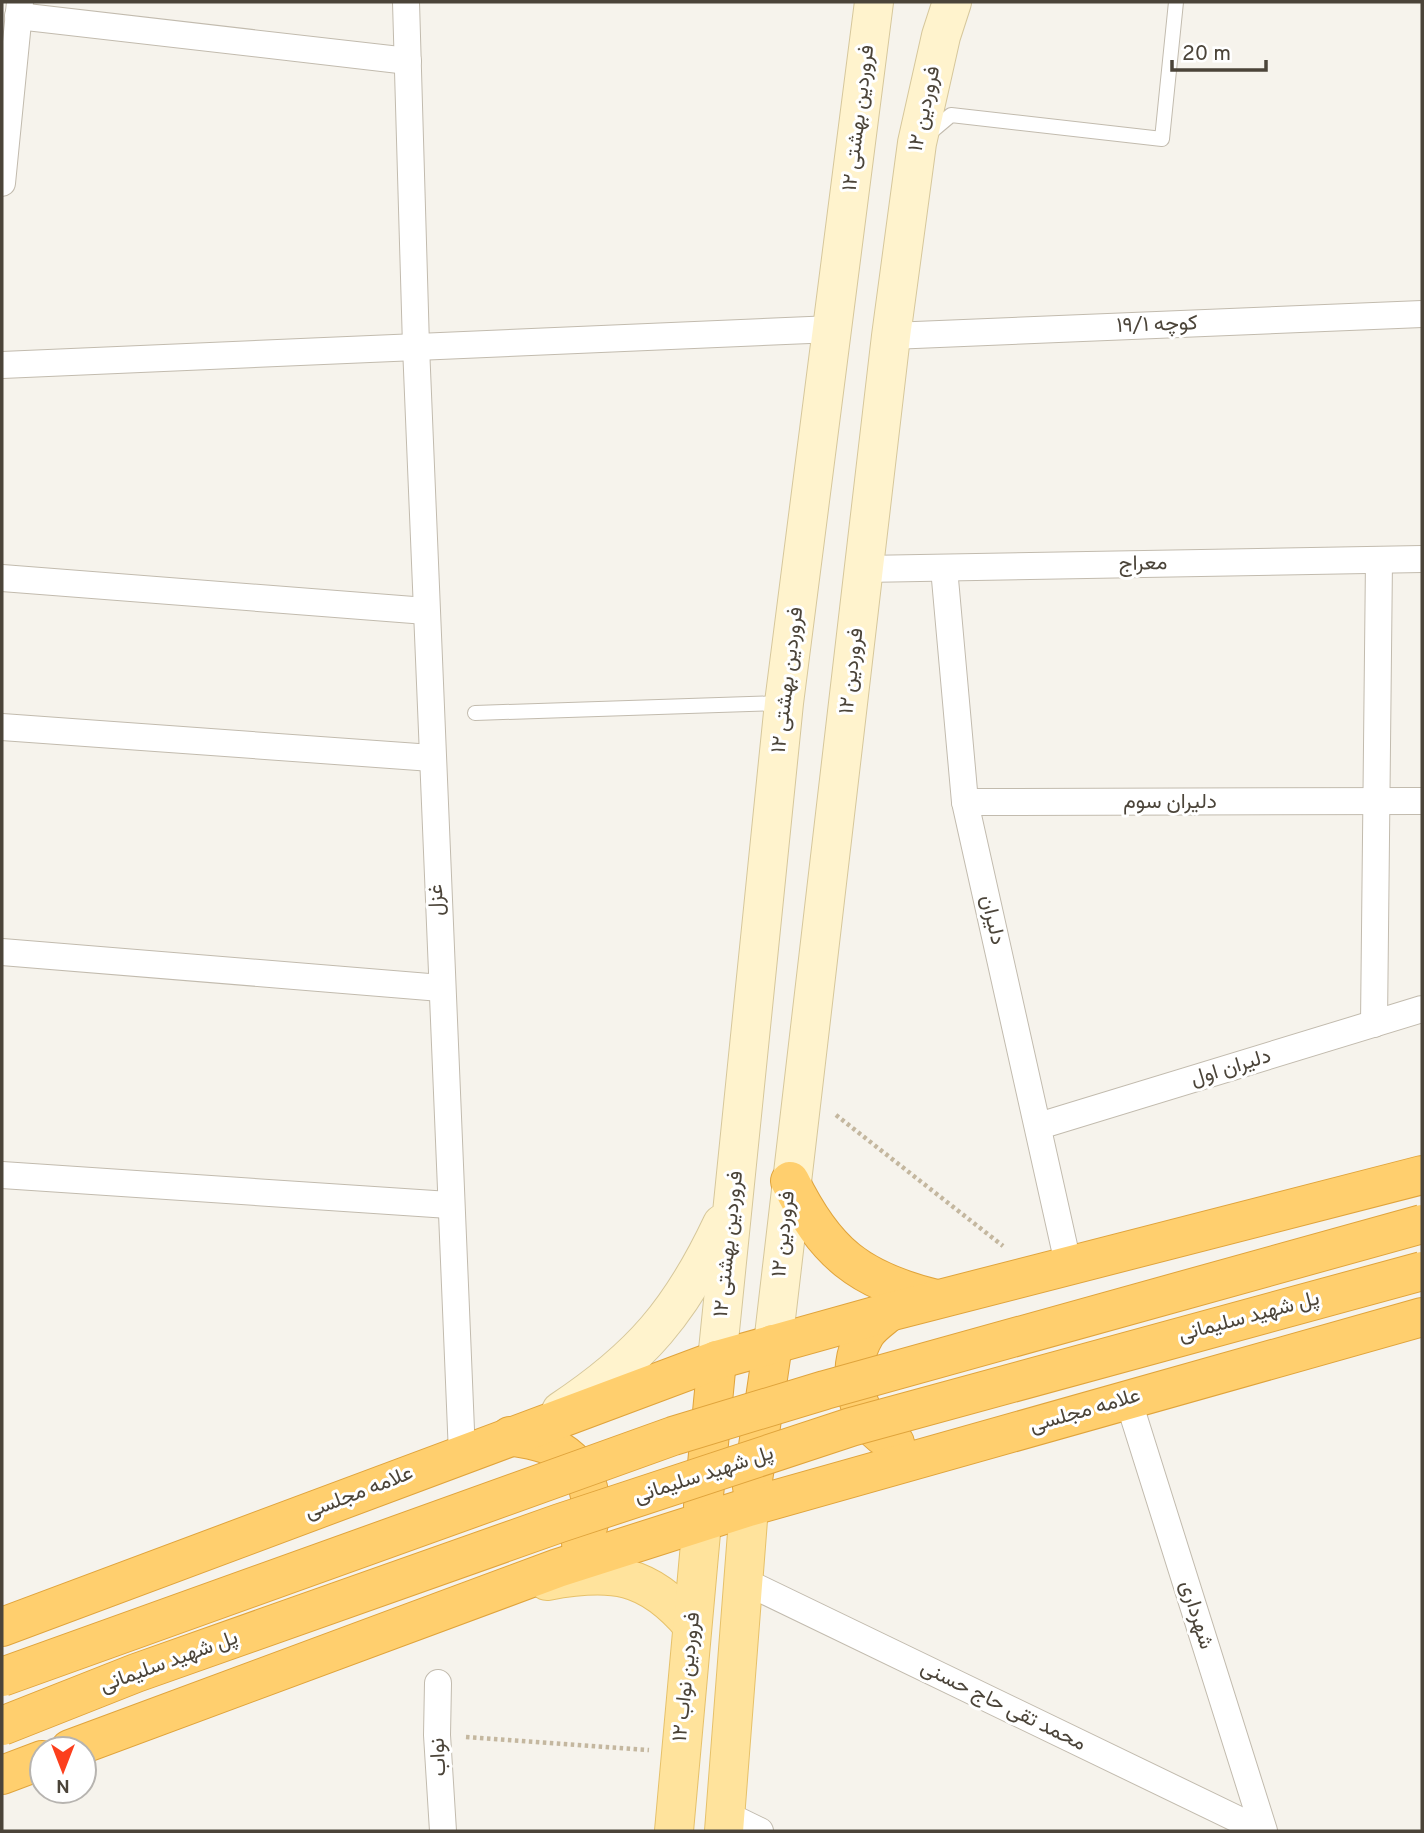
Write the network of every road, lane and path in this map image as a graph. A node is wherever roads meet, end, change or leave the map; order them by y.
1 (406, 2) edge
2 (874, 2) edge
3 (952, 2) edge
4 (1176, 2) edge
5 (19, 9) edge
6 (408, 61) junction
7 (917, 143) junction
8 (2, 176) edge
9 (2, 183) edge
10 (1422, 314) edge
11 (833, 329) junction
12 (891, 336) junction
13 (416, 346) junction
14 (2, 366) edge
15 (1422, 559) edge
16 (1379, 560) junction
17 (944, 568) junction
18 (864, 569) junction
19 (2, 578) edge
20 (426, 611) junction
21 (784, 703) junction
22 (475, 713) dead end
23 (2, 727) edge
24 (432, 758) junction
25 (1376, 801) junction
26 (1422, 801) edge
27 (965, 802) junction
28 (2, 952) edge
29 (441, 988) junction
30 (1422, 1009) edge
31 (1374, 1024) junction
32 (802, 1089) junction
33 (1039, 1126) junction
34 (2, 1175) edge
35 (1422, 1175) edge
36 (790, 1181) junction
37 (734, 1200) junction
38 (449, 1205) junction
39 (1422, 1224) edge
40 (1054, 1271) junction
41 (1422, 1272) edge
42 (938, 1300) junction
43 (889, 1312) junction
44 (1422, 1317) edge
45 (773, 1344) junction
46 (717, 1360) junction
47 (1128, 1399) junction
48 (526, 1429) junction
49 (461, 1454) junction
50 (932, 1454) junction
51 (749, 1507) junction
52 (702, 1522) junction
53 (558, 1568) junction
54 (744, 1581) junction
55 (493, 1590) junction
56 (692, 1625) junction
57 (2, 1627) edge
58 (2, 1677) edge
59 (438, 1683) dead end
60 (2, 1726) edge
61 (437, 1735) junction
62 (98, 1738) edge
63 (680, 1752) junction
64 (28, 1765) edge
65 (2, 1775) edge
66 (724, 1823) edge
67 (443, 1831) edge
68 (674, 1831) edge
69 (760, 1831) edge
70 (1263, 1831) edge

1 - 6 street, غزل
2 - 11 street, ۱۲ فروردین بهشتی
3 - 7 street, ۱۲ فروردین
4 - 7 lane
5 - 6 street
5 - 8 street
6 - 13 street, غزل
7 - 12 street, ۱۲ فروردین
8 - 9 street
10 - 12 street, کوچه ۱۹/۱
11 - 13 street
11 - 21 street, ۱۲ فروردین بهشتی
12 - 18 street, ۱۲ فروردین
13 - 14 street
13 - 20 street, غزل
15 - 16 street, معراج
16 - 17 street, معراج
16 - 25 street
17 - 18 street, معراج
17 - 27 street, دلیران
18 - 32 street, ۱۲ فروردین
19 - 20 street
20 - 24 street, غزل
21 - 22 lane
21 - 37 street, ۱۲ فروردین بهشتی
23 - 24 street
24 - 29 street, غزل
25 - 26 street, دلیران سوم
25 - 27 street, دلیران سوم
25 - 31 street
27 - 33 street, دلیران
28 - 29 street
29 - 38 street, غزل
30 - 31 street, دلیران اول
31 - 33 street, دلیران اول
32 - 36 street, ۱۲ فروردین
32 - 40 path
33 - 40 street, دلیران
34 - 38 street
35 - 40 highway
36 - 42 highway
36 - 45 street, ۱۲ فروردین
37 - 46 street, ۱۲ فروردین بهشتی
37 - 48 street
38 - 49 street, غزل
39 - 58 highway, پل شهید سلیمانی, bridge
40 - 42 highway
41 - 60 highway, پل شهید سلیمانی, bridge
42 - 43 highway
43 - 45 highway
43 - 50 highway
44 - 47 highway, علامه مجلسی
45 - 46 highway, علامه مجلسی
45 - 51 highway
46 - 48 highway, علامه مجلسی
46 - 52 highway
47 - 50 highway, علامه مجلسی
47 - 70 street, شهرداری
48 - 49 highway, علامه مجلسی
48 - 53 highway
49 - 57 highway, علامه مجلسی
50 - 51 highway, علامه مجلسی
51 - 52 highway, علامه مجلسی
51 - 54 main road
52 - 53 highway
52 - 56 main road, ۱۲ فروردین نواب
53 - 55 highway
54 - 66 main road
54 - 70 street, محمد تقی حاج حسنی
55 - 56 main road
55 - 62 highway
56 - 63 main road, ۱۲ فروردین نواب
59 - 61 street, نواب
61 - 63 path
61 - 67 street, نواب
63 - 68 main road, ۱۲ فروردین نواب
64 - 65 highway
66 - 69 street

